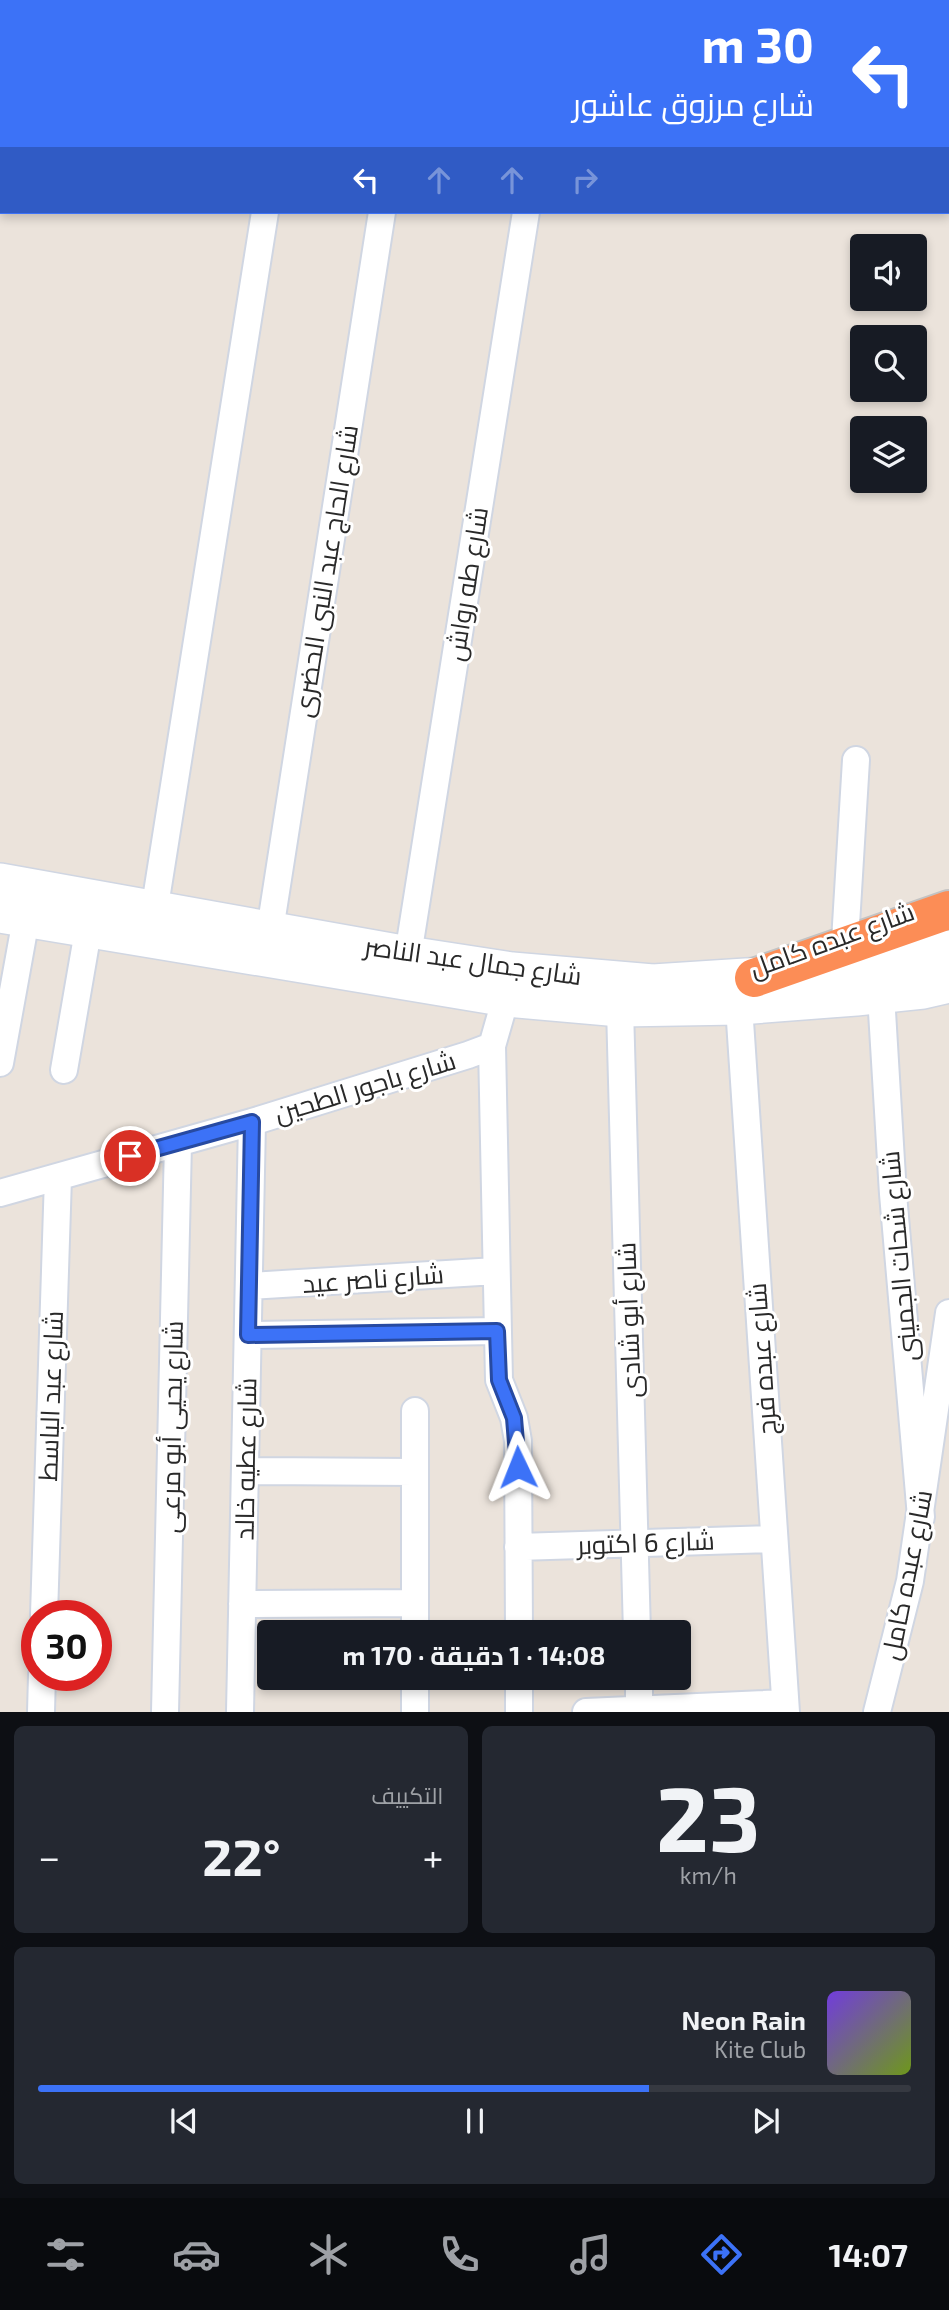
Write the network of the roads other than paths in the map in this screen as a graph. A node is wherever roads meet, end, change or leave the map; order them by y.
1 (265, 214) edge
2 (382, 214) edge
3 (526, 214) edge
4 (856, 760) dead end
5 (0, 882) edge
6 (949, 893) edge
7 (949, 910) edge
8 (154, 912) junction
9 (13, 917) edge
10 (88, 930) junction
11 (270, 930) junction
12 (845, 940) junction
13 (949, 949) edge
14 (408, 955) junction
15 (713, 981) junction
16 (509, 984) junction
17 (949, 984) edge
18 (747, 992) junction
19 (881, 995) junction
20 (620, 1008) junction
21 (492, 1046) junction
22 (0, 1063) edge
23 (64, 1070) dead end
24 (252, 1122) junction
25 (178, 1143) junction
26 (58, 1177) junction
27 (0, 1193) edge
28 (496, 1271) junction
29 (249, 1286) junction
30 (949, 1313) edge
31 (497, 1331) junction
32 (248, 1335) junction
33 (415, 1411) dead end
34 (245, 1471) junction
35 (415, 1472) junction
36 (921, 1517) junction
37 (774, 1539) junction
38 (635, 1544) junction
39 (519, 1547) junction
40 (44, 1600) edge
41 (415, 1603) junction
42 (242, 1605) junction
43 (415, 1620) edge
44 (519, 1620) edge
45 (637, 1620) edge
46 (415, 1690) edge
47 (519, 1690) edge
48 (639, 1690) edge
49 (42, 1691) edge
50 (786, 1707) edge
51 (639, 1709) junction
52 (41, 1712) edge
53 (165, 1712) edge
54 (240, 1712) edge
55 (415, 1712) edge
56 (519, 1712) edge
57 (586, 1712) edge
58 (877, 1712) edge

1 - 8 street
2 - 11 street, شارع الحاج عبد النبى الحضرى
3 - 14 street, شارع طه رواش
4 - 12 street
5 - 8 street, شارع جمال عبد الناصر
6 - 12 street, شارع عبده كامل
7 - 18 highway
8 - 11 street, شارع جمال عبد الناصر
9 - 10 street, شارع جمال عبد الناصر
9 - 22 street
10 - 16 street, شارع جمال عبد الناصر
10 - 23 street
11 - 14 street, شارع جمال عبد الناصر
12 - 15 street, شارع عبده كامل
13 - 18 street, شارع جمال عبد الناصر
14 - 16 street, شارع جمال عبد الناصر
15 - 16 street, شارع جمال عبد الناصر
15 - 18 street, شارع جمال عبد الناصر
16 - 20 street, شارع جمال عبد الناصر
16 - 21 street, شارع باجور الطحين
17 - 19 street, شارع جمال عبد الناصر
18 - 19 street, شارع جمال عبد الناصر
18 - 20 street, شارع جمال عبد الناصر
18 - 37 street, شارع عبده فرج
19 - 36 street, شارع شحات الجمينى
20 - 38 street, شارع أبو شادى
21 - 24 street, شارع باجور الطحين
21 - 28 street
24 - 25 street, شارع باجور الطحين
24 - 29 street, شارع عطيه خالد
25 - 26 street, شارع باجور الطحين
25 - 53 street, شارع يحيى أبو مرعى
26 - 27 street, شارع باجور الطحين
26 - 40 street, شارع عبد الباسط
28 - 29 street, شارع ناصر عيد
28 - 31 street
29 - 32 street, شارع عطيه خالد
30 - 36 street, شارع عبده كامل
31 - 32 street
31 - 39 street
32 - 34 street, شارع عطيه خالد
33 - 35 street
34 - 35 street
34 - 42 street, شارع عطيه خالد
35 - 41 street
36 - 58 street, شارع عبده كامل
37 - 38 street, شارع 6 اكتوبر
37 - 50 street, شارع عبده فرج
38 - 39 street, شارع 6 اكتوبر
38 - 45 street, شارع أبو شادى
39 - 44 street
41 - 42 street
41 - 43 street
42 - 54 street, شارع عطيه خالد
46 - 55 street
47 - 56 street
48 - 51 street
49 - 52 street
50 - 51 street
51 - 57 street

